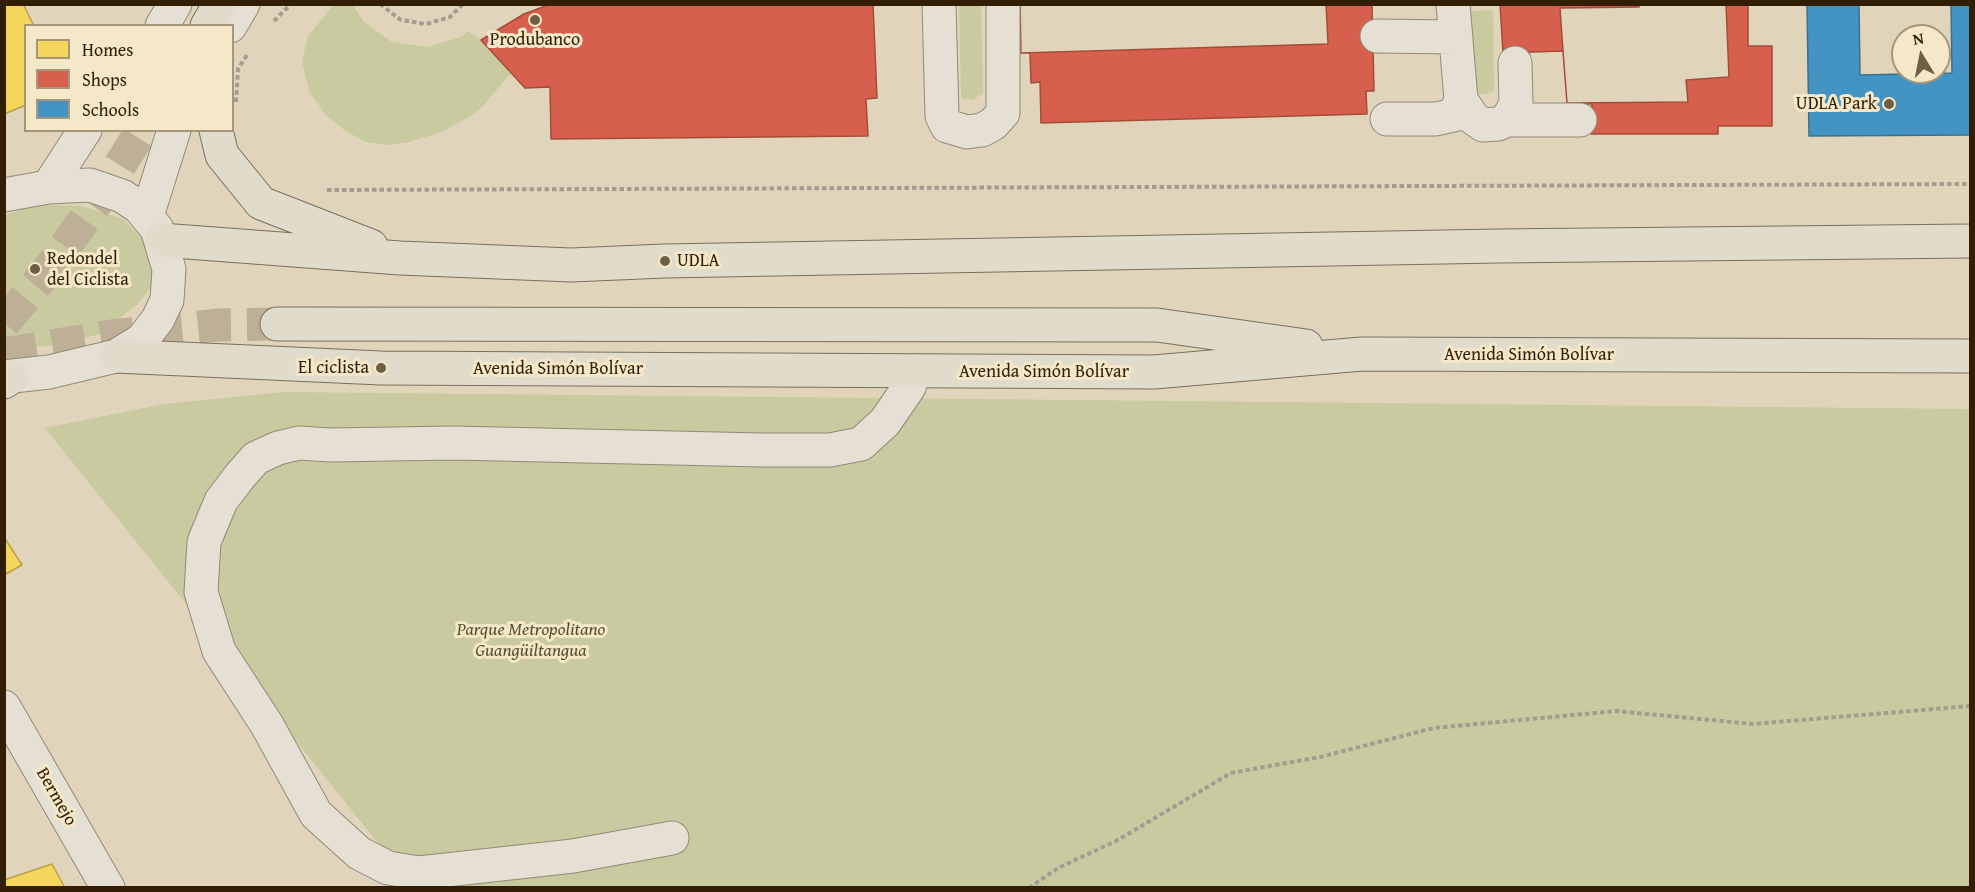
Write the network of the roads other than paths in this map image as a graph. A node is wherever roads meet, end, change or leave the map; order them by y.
1 (175, 4) edge
2 (220, 4) edge
3 (243, 4) edge
4 (939, 4) edge
5 (1004, 4) edge
6 (1453, 4) edge
7 (163, 24) edge
8 (208, 24) edge
9 (1377, 36) dead end
10 (241, 37) edge
11 (1456, 37) junction
12 (1515, 63) dead end
13 (1461, 100) junction
14 (1387, 119) dead end
15 (1507, 120) junction
16 (1580, 120) dead end
17 (84, 132) edge
18 (174, 132) edge
19 (216, 132) edge
20 (48, 187) junction
21 (4, 195) edge
22 (154, 228) junction
23 (1971, 241) edge
24 (400, 258) junction
25 (277, 324) tunnel mouth
26 (1362, 354) junction
27 (116, 356) junction
28 (1971, 356) edge
29 (915, 371) junction
30 (7, 379) edge
31 (4, 707) edge
32 (672, 838) dead end
33 (108, 888) edge

1 - 7 street
2 - 8 main road
3 - 10 street
4 - 5 street
6 - 11 street
9 - 11 street
11 - 13 street
12 - 15 street
13 - 14 street
13 - 15 street
15 - 16 street
17 - 20 street
18 - 22 street
19 - 24 main road
20 - 21 street
20 - 22 street
22 - 24 main road
22 - 27 street
23 - 24 main road
25 - 26 main road
26 - 28 main road, Avenida Simón Bolívar
26 - 29 main road, Avenida Simón Bolívar
27 - 29 main road, Avenida Simón Bolívar
27 - 30 street
29 - 32 street
31 - 33 street, Bermejo

